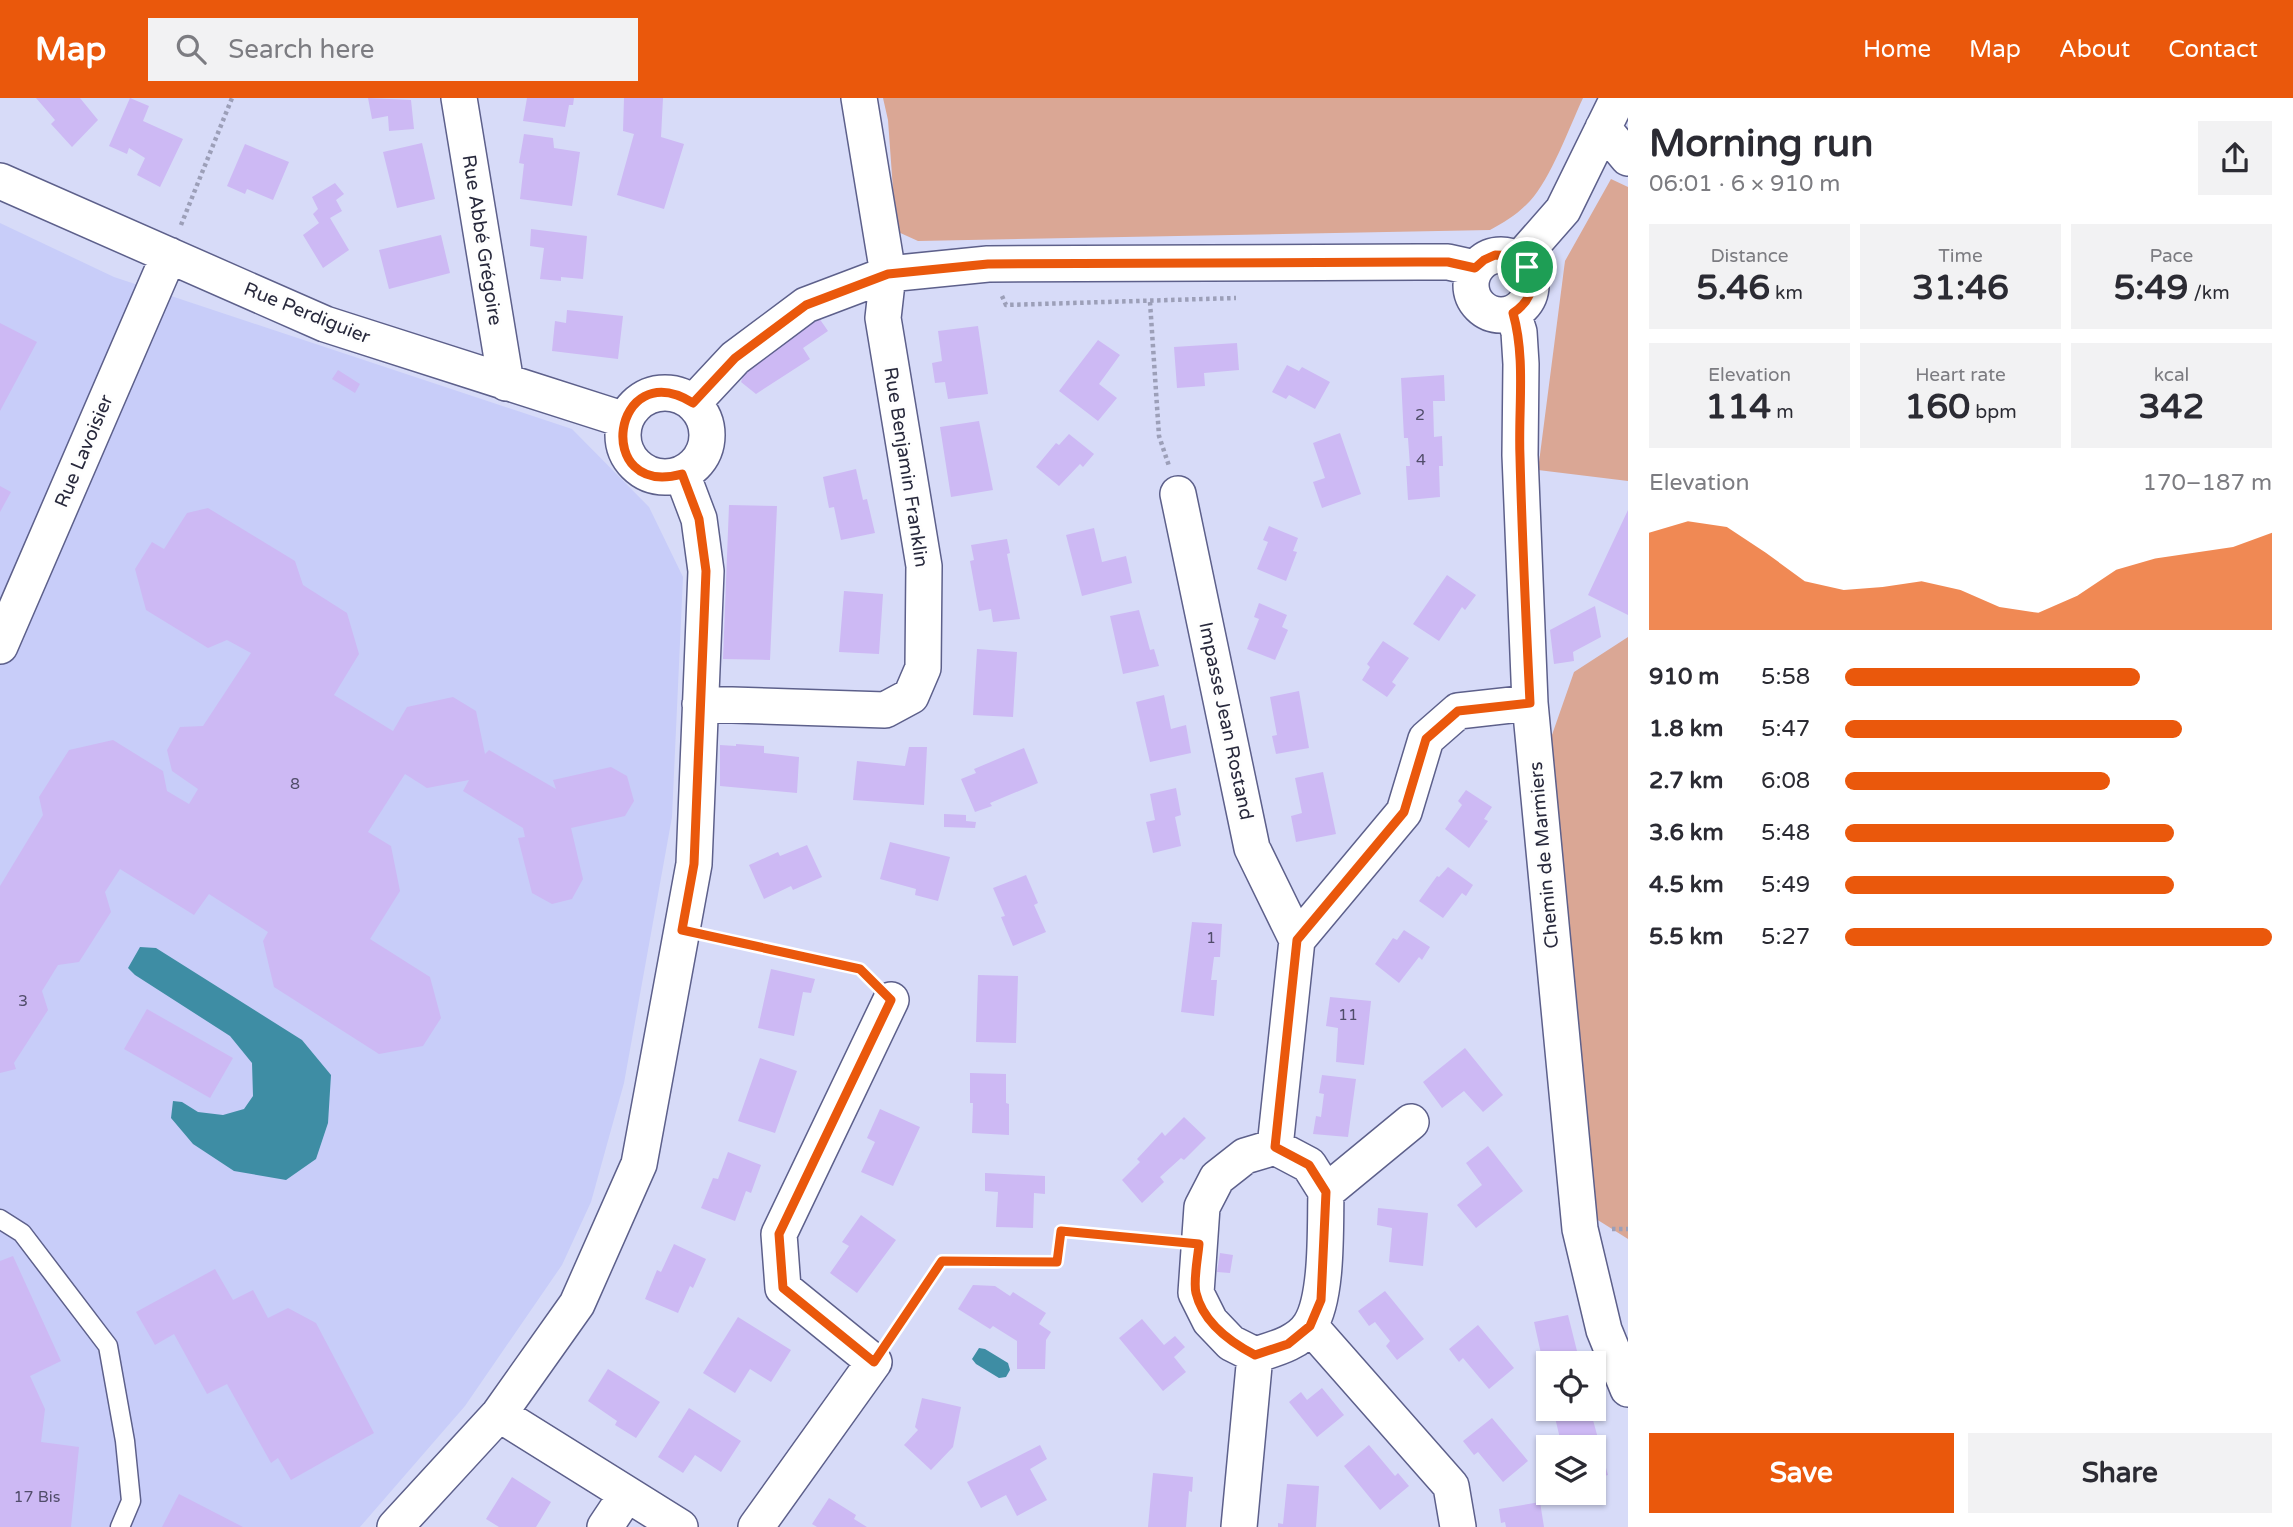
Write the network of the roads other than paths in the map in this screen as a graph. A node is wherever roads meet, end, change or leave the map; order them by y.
1 (459, 98) edge
2 (859, 98) edge
3 (1610, 113) edge
4 (1628, 158) edge
5 (0, 181) edge
6 (169, 255) junction
7 (1520, 260) junction
8 (1475, 268) junction
9 (888, 274) junction
10 (1513, 313) junction
11 (506, 383) junction
12 (693, 403) junction
13 (625, 420) junction
14 (682, 474) junction
15 (1178, 494) road end
16 (0, 646) edge
17 (1530, 703) junction
18 (700, 704) junction
19 (1297, 940) junction
20 (891, 1000) road end
21 (1411, 1122) dead end
22 (1275, 1147) junction
23 (1326, 1192) junction
24 (0, 1219) edge
25 (1310, 1326) junction
26 (1255, 1355) junction
27 (1628, 1390) edge
28 (499, 1414) junction
29 (627, 1494) junction
30 (120, 1527) edge
31 (395, 1527) edge
32 (605, 1527) edge
33 (680, 1527) edge
34 (756, 1527) edge
35 (1239, 1527) edge
36 (1458, 1527) edge

1 - 11 street, Rue Abbé Grégoire
2 - 9 street, Rue Benjamin Franklin
3 - 4 street
3 - 7 street
5 - 6 street, Rue Perdiguier
6 - 11 street, Rue Perdiguier
6 - 16 street, Rue Lavoisier
7 - 8 street
7 - 10 street
8 - 9 street
8 - 10 street
9 - 12 street
9 - 18 street, Rue Benjamin Franklin
10 - 17 street, Chemin de Marmiers
11 - 13 street, Rue Perdiguier
12 - 13 street
12 - 14 street
13 - 14 street
14 - 18 street
15 - 19 street, Impasse Jean Rostand
17 - 19 street
17 - 27 street, Chemin de Marmiers
18 - 28 street
19 - 22 street
20 - 34 street
21 - 23 street
22 - 23 street
22 - 26 street
23 - 25 street
24 - 30 lane
25 - 26 street
25 - 36 street
26 - 35 street
28 - 29 street
28 - 31 street
29 - 32 street
29 - 33 street

